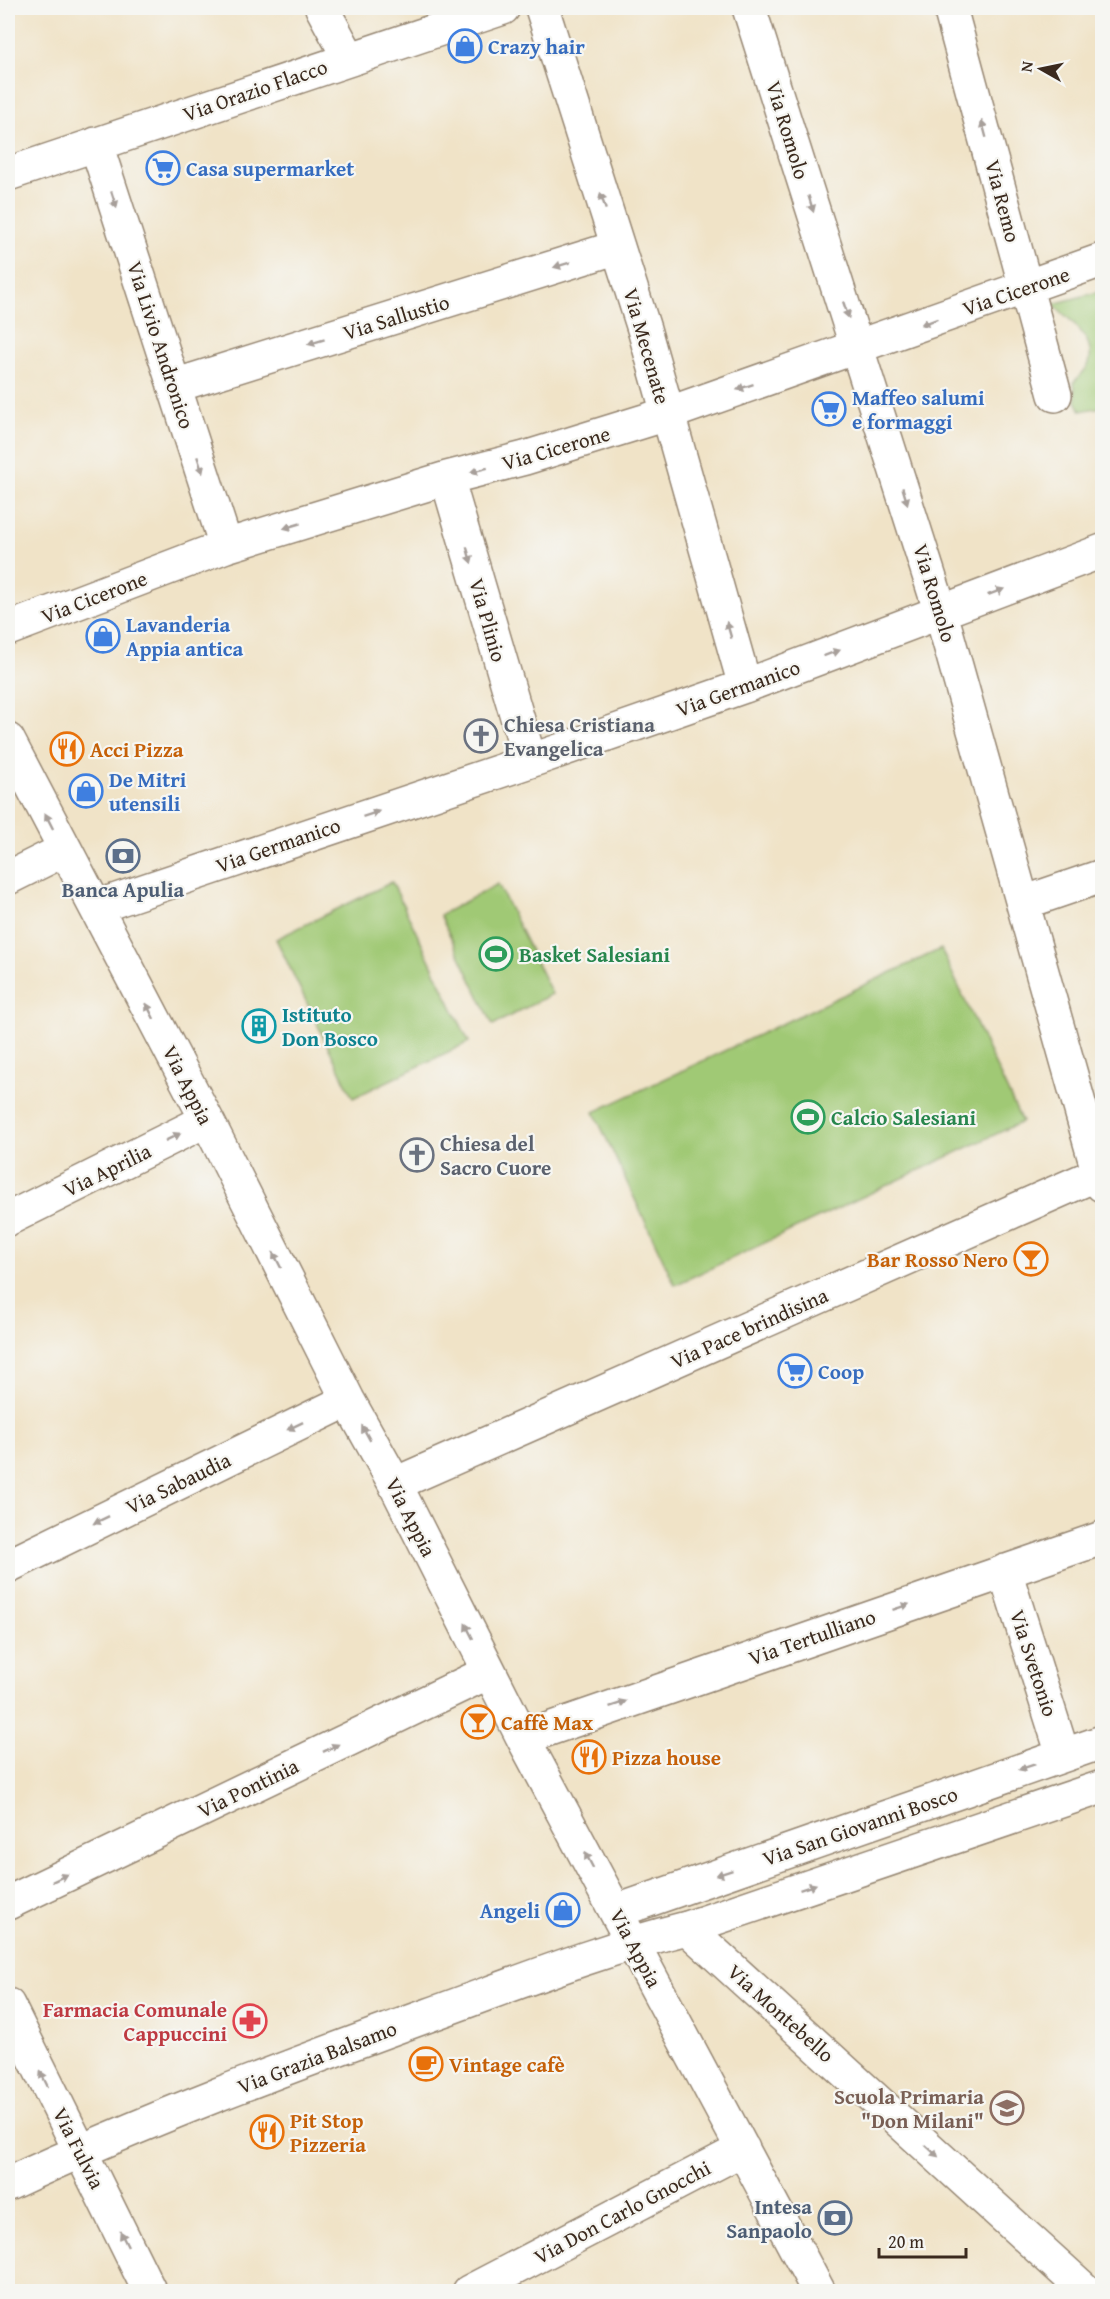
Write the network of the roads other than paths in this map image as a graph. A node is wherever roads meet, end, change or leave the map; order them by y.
1 (322, 8) edge
2 (503, 8) edge
3 (542, 8) edge
4 (749, 8) edge
5 (950, 8) edge
6 (349, 58) junction
7 (96, 144) junction
8 (8, 174) edge
9 (618, 247) junction
10 (1102, 260) edge
11 (1027, 287) junction
12 (858, 347) junction
13 (174, 386) junction
14 (1055, 395) dead end
15 (667, 414) junction
16 (447, 478) junction
17 (226, 546) junction
18 (1102, 551) edge
19 (942, 613) junction
20 (8, 629) edge
21 (745, 686) junction
22 (8, 740) edge
23 (530, 761) junction
24 (64, 850) junction
25 (1102, 876) edge
26 (8, 878) edge
27 (1023, 903) junction
28 (96, 907) junction
29 (207, 1120) junction
30 (1101, 1177) edge
31 (8, 1219) edge
32 (348, 1400) junction
33 (395, 1484) junction
34 (1102, 1538) edge
35 (8, 1566) edge
36 (1005, 1571) junction
37 (489, 1672) junction
38 (523, 1738) junction
39 (1102, 1742) edge
40 (1063, 1755) junction
41 (1102, 1787) edge
42 (8, 1903) edge
43 (617, 1911) junction
44 (687, 1928) junction
45 (632, 1942) junction
46 (8, 2005) edge
47 (743, 2148) junction
48 (79, 2151) junction
49 (8, 2184) edge
50 (150, 2292) edge
51 (469, 2292) edge
52 (819, 2292) edge
53 (1087, 2292) edge

1 - 6 street
2 - 6 street, Via Orazio Flacco
9 -> 3 street, Via Mecenate
4 -> 12 street, Via Romolo
11 -> 5 street, Via Remo
6 - 7 street, Via Orazio Flacco
7 - 8 street, Via Orazio Flacco
7 -> 13 street, Via Livio Andronico
9 -> 13 street, Via Sallustio
9 - 15 street, Via Mecenate
10 - 11 street, Via Cicerone
11 -> 12 street, Via Cicerone
11 - 14 street, Via Remo
12 -> 15 street, Via Cicerone
12 -> 19 street, Via Romolo
13 -> 17 street, Via Livio Andronico
15 -> 16 street, Via Cicerone
21 -> 15 street, Via Mecenate
16 -> 17 street, Via Cicerone
16 -> 23 street, Via Plinio
17 - 20 street, Via Cicerone
19 -> 18 street, Via Germanico
21 -> 19 street, Via Germanico
19 - 27 street, Via Romolo
21 - 23 street, Via Germanico
24 -> 22 street, Via Appia
28 -> 23 street, Via Germanico
24 - 26 street
24 - 28 street, Via Appia
25 - 27 street
27 - 30 street, Via Romolo
29 -> 28 street, Via Appia
31 -> 29 street, Via Aprilia
32 -> 29 street, Via Appia
30 - 33 street, Via Pace brindisina
33 -> 32 street, Via Appia
32 -> 35 street, Via Sabaudia
37 -> 33 street, Via Appia
34 - 36 street, Via Tertulliano
38 -> 36 street, Via Tertulliano
36 - 40 street, Via Svetonio
37 - 38 street, Via Appia
42 -> 37 street, Via Pontinia
43 -> 38 street, Via Appia
39 - 40 street, Via San Giovanni Bosco
40 -> 43 street, Via San Giovanni Bosco
44 -> 41 street, Via San Giovanni Bosco
43 - 45 street, Via Appia
44 - 45 street, Via San Giovanni Bosco
44 -> 53 street, Via Montebello
45 - 47 street, Via Appia
45 - 48 street, Via Grazia Balsamo
48 -> 46 street, Via Fulvia
47 - 51 street, Via Don Carlo Gnocchi
47 - 52 street, Via Appia
48 - 49 street, Via Grazia Balsamo
50 -> 48 street, Via Fulvia

